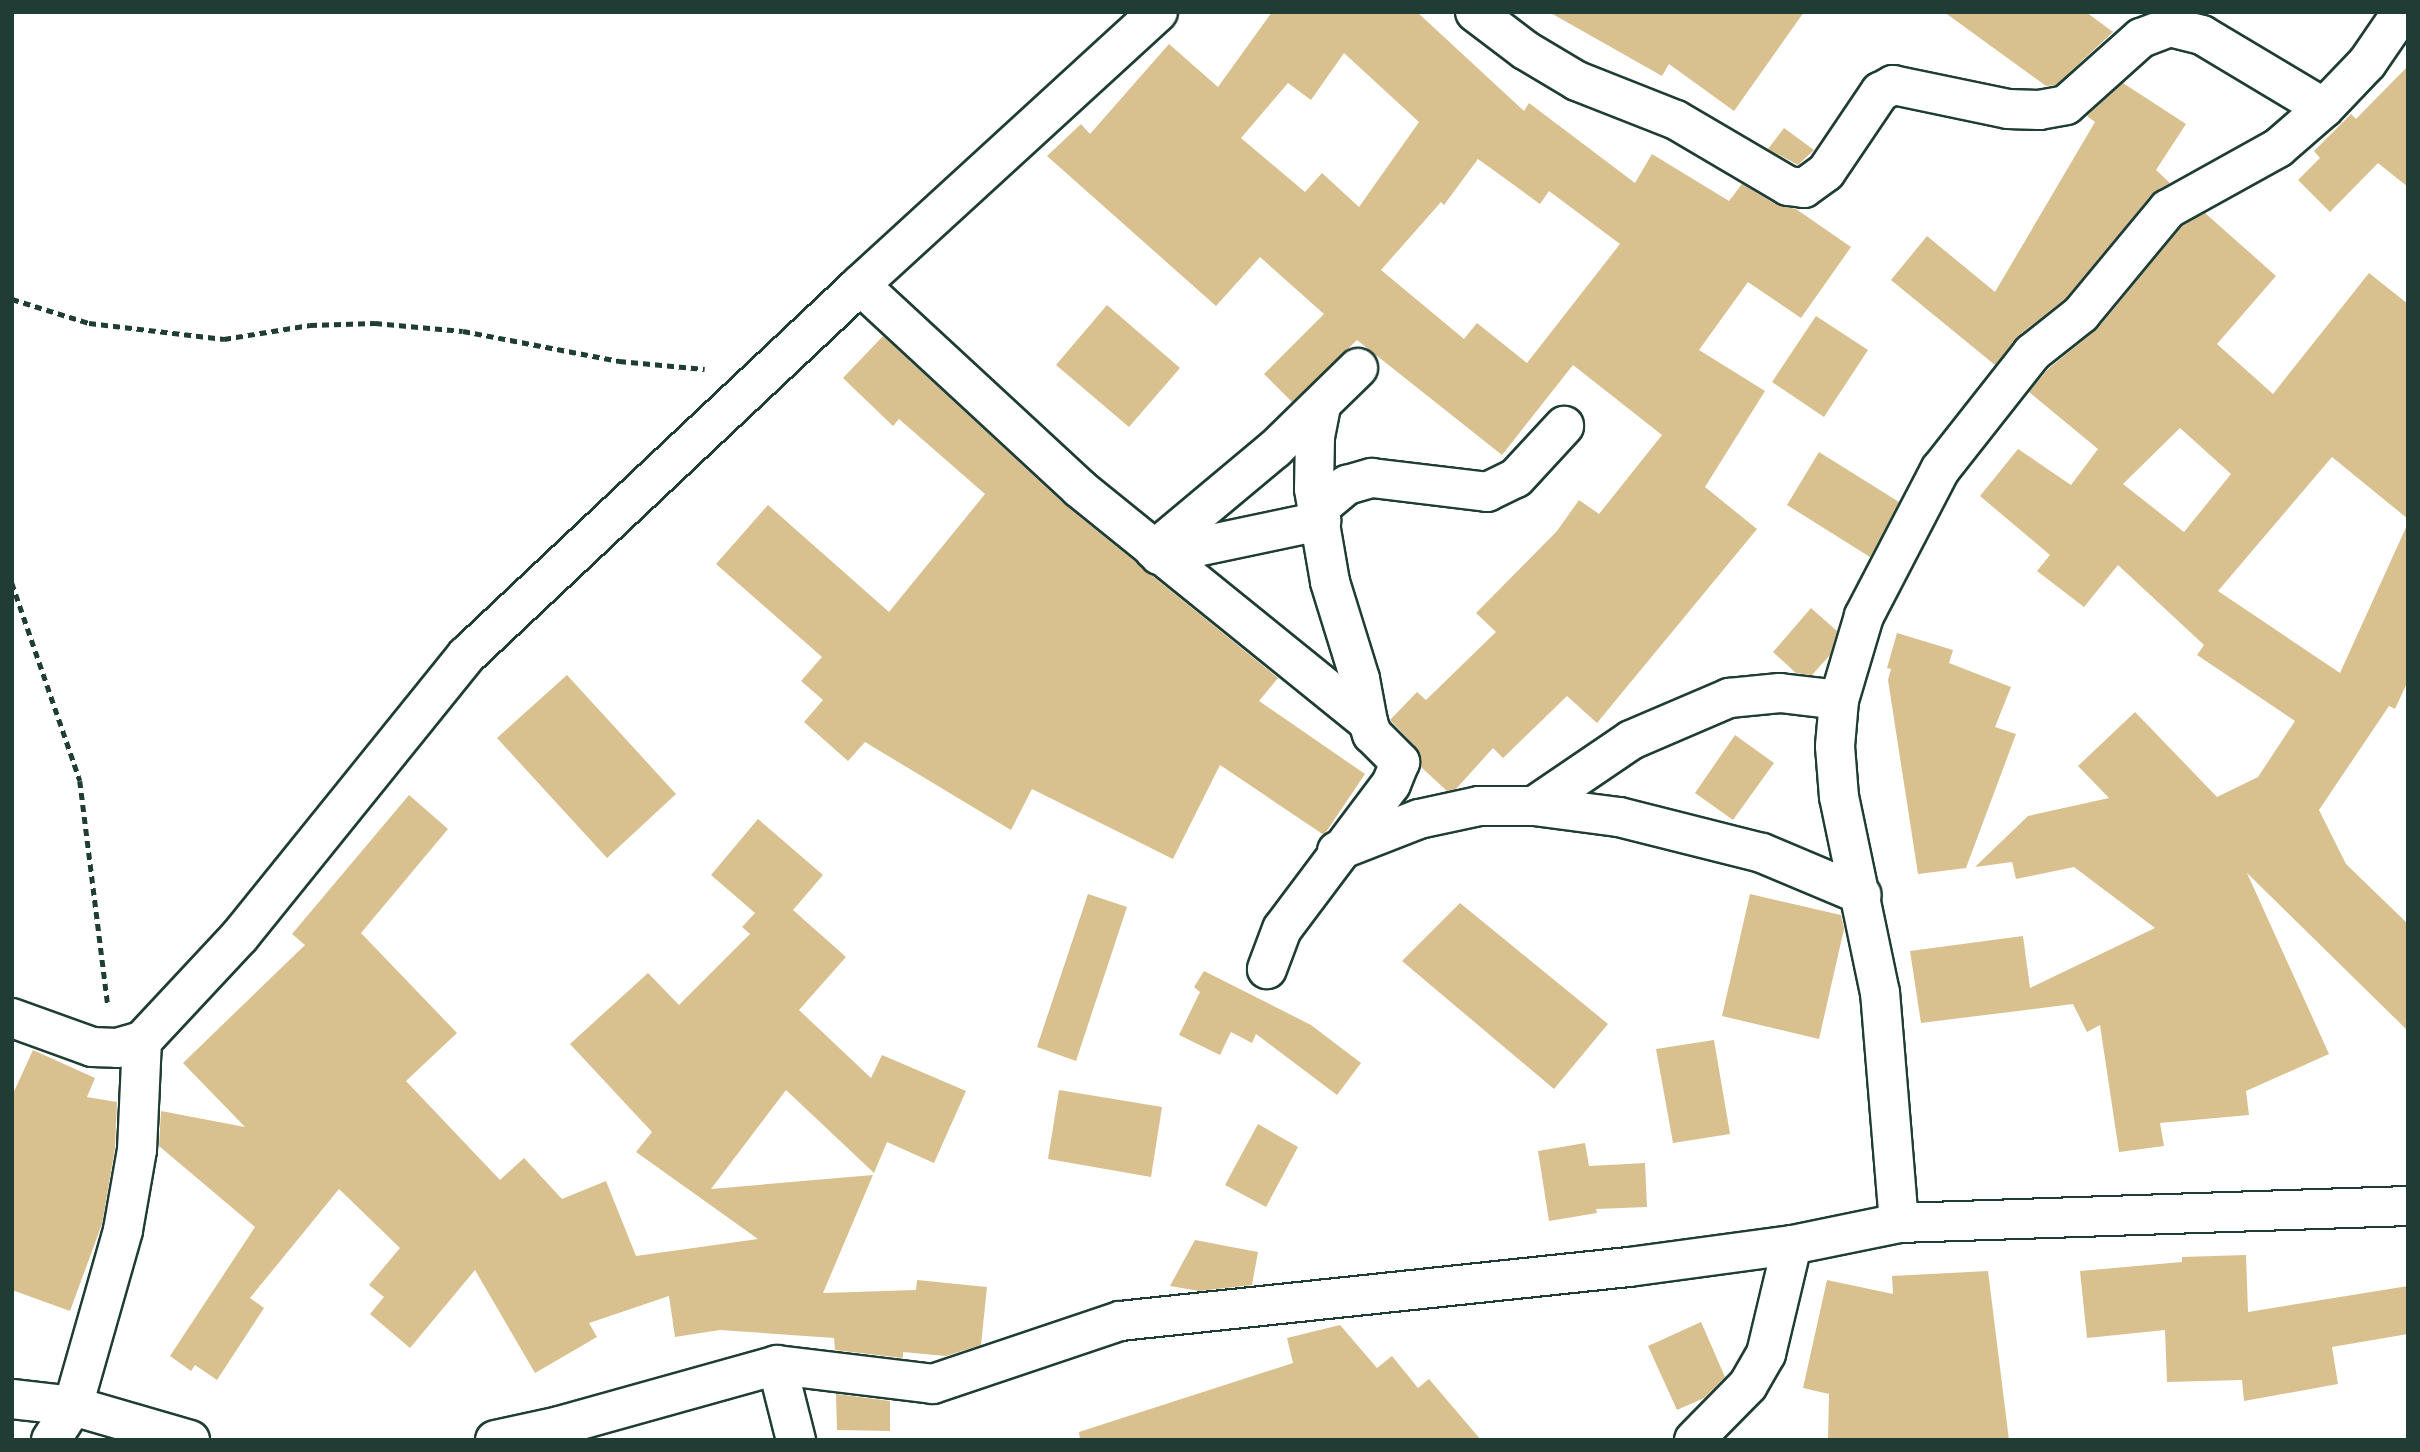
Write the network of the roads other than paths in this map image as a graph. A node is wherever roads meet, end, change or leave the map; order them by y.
1 (1158, 12) edge
2 (1475, 12) edge
3 (2402, 12) edge
4 (2324, 108) junction
5 (860, 285) junction
6 (1358, 368) dead end
7 (1321, 406) junction
8 (1564, 426) dead end
9 (1319, 515) junction
10 (1157, 552) junction
11 (1839, 700) junction
12 (1368, 722) junction
13 (1534, 806) junction
14 (1337, 851) junction
15 (1862, 895) junction
16 (1267, 969) dead end
17 (12, 1018) edge
18 (130, 1044) junction
19 (2408, 1206) edge
20 (1899, 1223) junction
21 (1792, 1245) junction
22 (777, 1365) junction
23 (12, 1399) edge
24 (73, 1406) junction
25 (51, 1440) edge
26 (190, 1440) edge
27 (495, 1440) edge
28 (796, 1440) edge
29 (1694, 1440) edge

1 - 5 street
2 - 4 street
3 - 4 street
4 - 11 street
5 - 10 street
5 - 18 street
6 - 7 street
7 - 9 street
7 - 10 street
8 - 9 street
9 - 10 street
9 - 12 street
10 - 12 street
11 - 13 street
11 - 15 street
12 - 14 street
13 - 14 street
13 - 15 street
14 - 16 street
15 - 20 street
17 - 18 street
18 - 24 street
19 - 20 street
20 - 21 street
21 - 22 street
21 - 29 street
22 - 27 street
22 - 28 street
23 - 24 street
24 - 25 street
24 - 26 street

